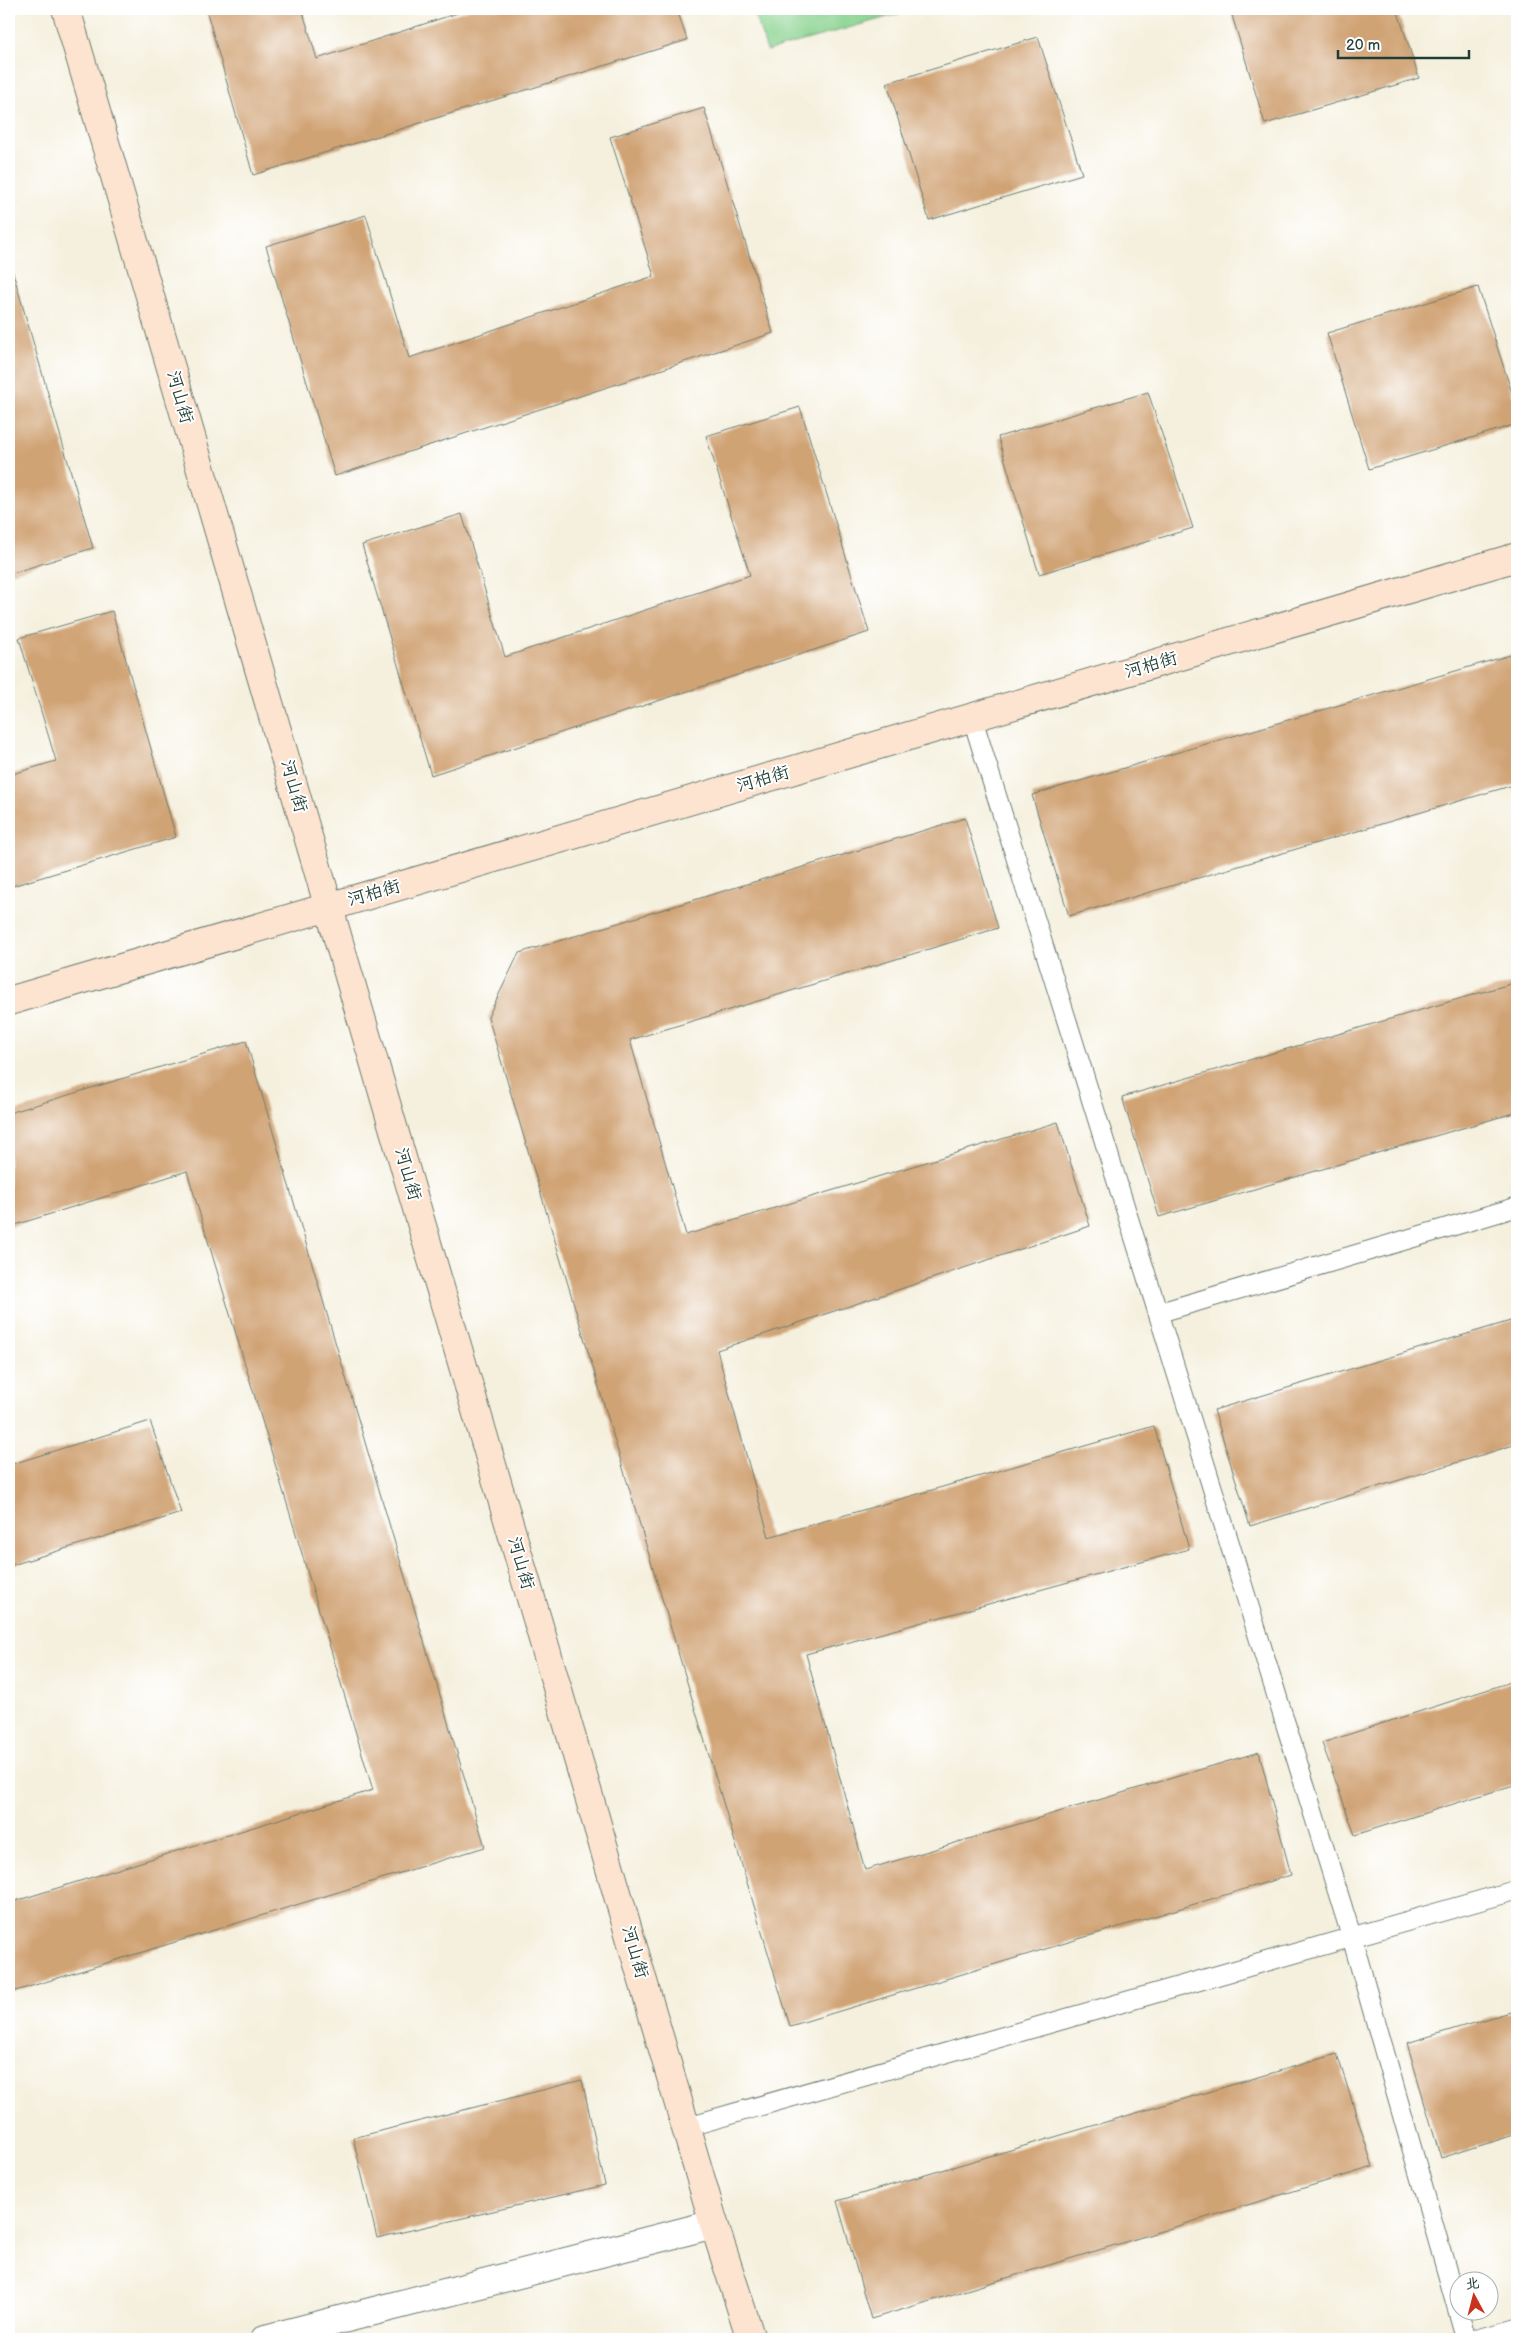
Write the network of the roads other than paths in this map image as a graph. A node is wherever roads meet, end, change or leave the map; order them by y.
1 (66, 9) edge
2 (1517, 557) edge
3 (972, 717) junction
4 (329, 907) junction
5 (9, 1001) edge
6 (1517, 1207) edge
7 (1158, 1313) junction
8 (1517, 1890) edge
9 (1352, 1938) junction
10 (686, 2127) junction
11 (714, 2224) junction
12 (1517, 2328) edge
13 (265, 2339) edge
14 (751, 2339) edge
15 (1466, 2339) edge
16 (1479, 2339) edge

1 - 4 street, 河山街
2 - 3 street, 河柏街
3 - 4 street, 河柏街
3 - 7 lane
4 - 5 street, 河柏街
4 - 10 street, 河山街
6 - 7 lane
7 - 9 lane
8 - 9 lane
9 - 10 lane
9 - 15 lane
10 - 11 street, 河山街
11 - 13 street
11 - 14 street, 河山街
12 - 16 lane

